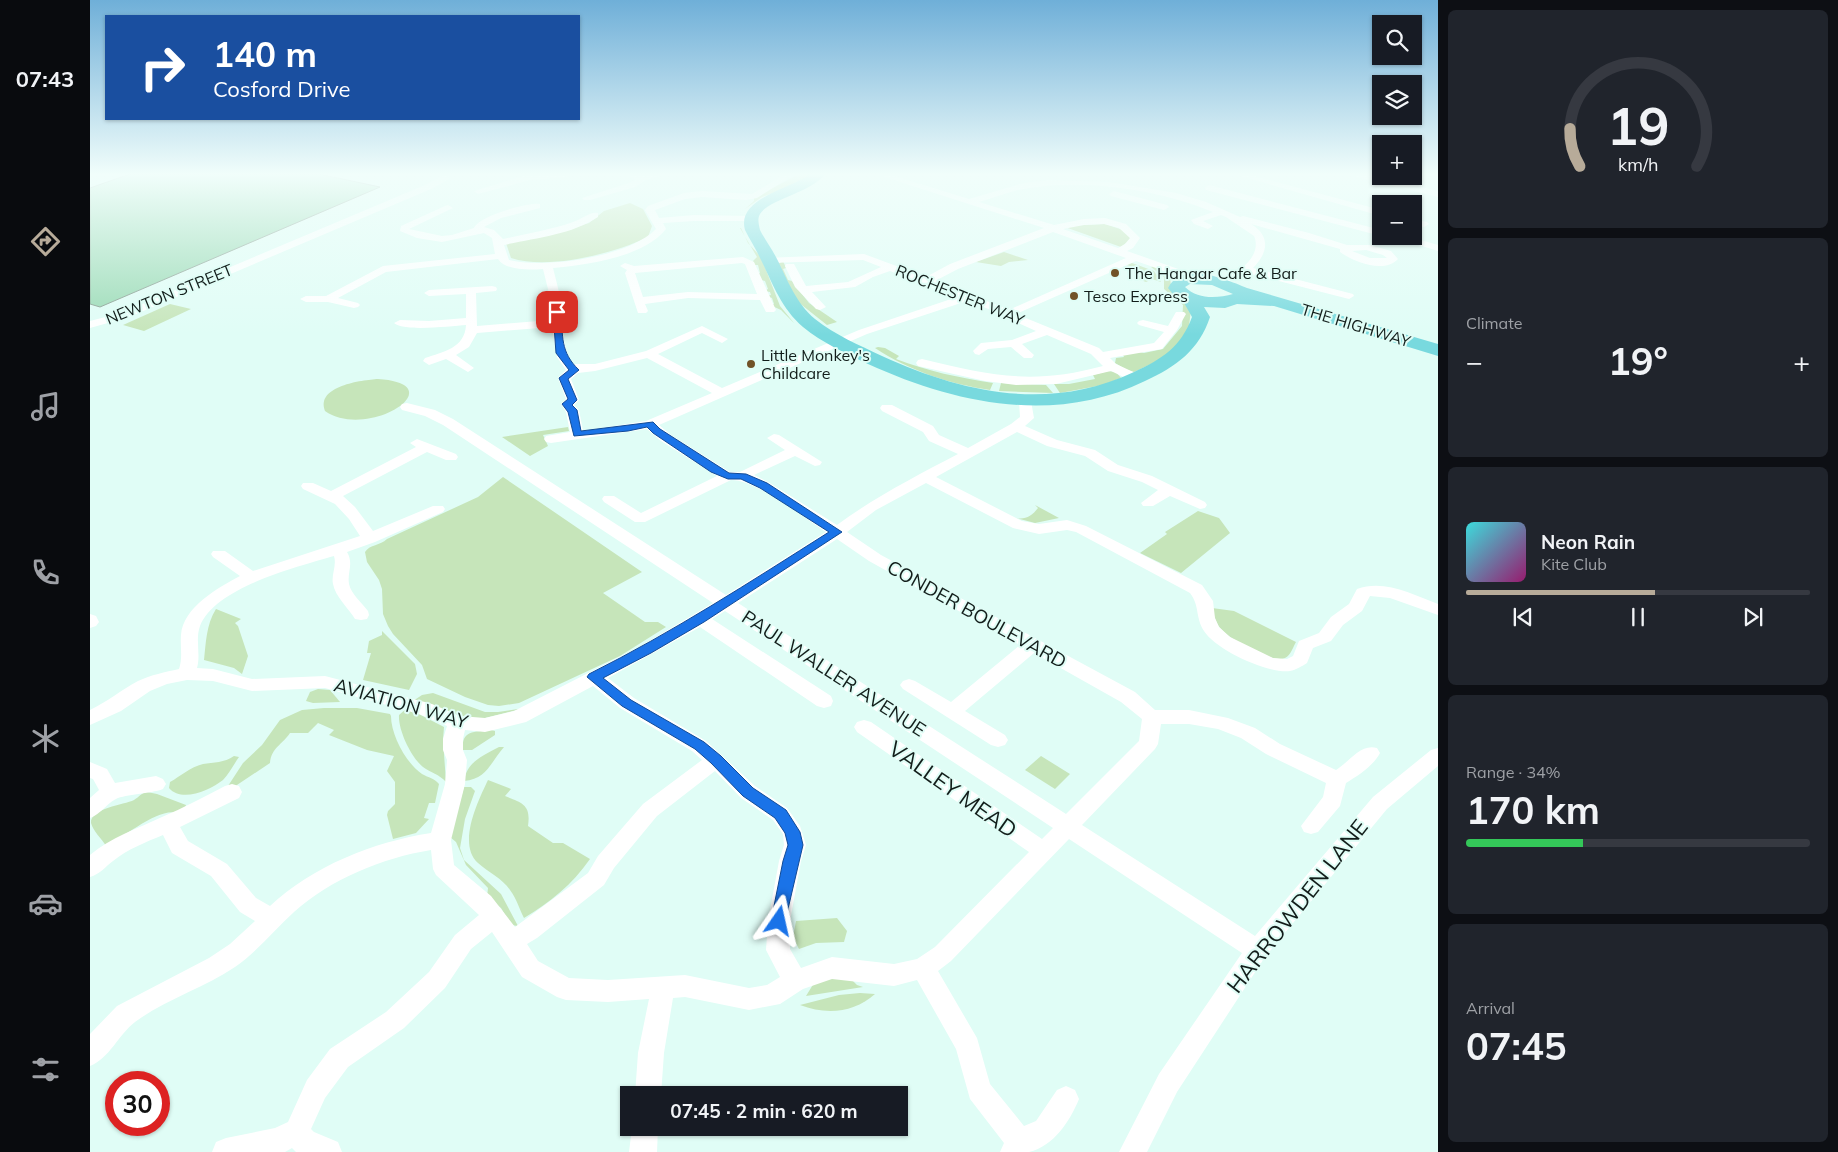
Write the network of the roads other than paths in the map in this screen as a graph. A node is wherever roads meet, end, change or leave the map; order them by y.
1 (330, 228) edge
2 (405, 228) edge
3 (566, 228) edge
4 (660, 228) edge
5 (752, 228) edge
6 (1052, 228) joint
7 (1122, 228) edge
8 (1251, 228) edge
9 (1277, 228) edge
10 (479, 229) joint
11 (499, 242) junction
12 (1422, 244) edge
13 (1346, 248) dead end
14 (1438, 248) edge
15 (1119, 251) junction
16 (614, 255) junction
17 (501, 256) junction
18 (1136, 257) junction
19 (769, 260) junction
20 (749, 262) joint
21 (547, 266) junction
22 (790, 266) dead end
23 (891, 267) junction
24 (633, 269) junction
25 (1245, 269) junction
26 (1168, 270) junction
27 (930, 280) junction
28 (1197, 280) junction
29 (492, 289) dead end
30 (471, 290) junction
31 (803, 290) junction
32 (430, 293) dead end
33 (1349, 296) dead end
34 (763, 297) junction
35 (966, 298) junction
36 (1230, 298) junction
37 (306, 299) dead end
38 (328, 299) junction
39 (1191, 299) junction
40 (354, 305) dead end
41 (820, 307) dead end
42 (770, 310) dead end
43 (1006, 312) junction
44 (1180, 314) dead end
45 (1201, 317) junction
46 (557, 323) junction
47 (1143, 323) dead end
48 (398, 324) dead end
49 (90, 325) edge
50 (472, 326) junction
51 (1171, 330) junction
52 (1047, 331) junction
53 (722, 339) dead end
54 (838, 342) junction
55 (1014, 343) junction
56 (1438, 350) edge
57 (979, 351) dead end
58 (447, 354) junction
59 (649, 354) junction
60 (1028, 355) dead end
61 (1102, 356) junction
62 (428, 361) dead end
63 (922, 363) dead end
64 (1112, 367) junction
65 (468, 368) dead end
66 (574, 370) junction
67 (1138, 379) junction
68 (722, 393) junction
69 (1025, 401) junction
70 (407, 407) dead end
71 (887, 408) dead end
72 (650, 424) junction
73 (1016, 427) junction
74 (578, 434) junction
75 (551, 438) dead end
76 (774, 438) dead end
77 (796, 451) junction
78 (968, 453) junction
79 (451, 457) dead end
80 (815, 462) dead end
81 (735, 476) junction
82 (924, 476) junction
83 (308, 486) dead end
84 (1169, 490) junction
85 (332, 496) junction
86 (609, 500) dead end
87 (1148, 503) dead end
88 (1200, 505) dead end
89 (438, 509) dead end
90 (836, 532) junction
91 (370, 539) junction
92 (338, 550) junction
93 (219, 554) dead end
94 (248, 578) junction
95 (726, 603) junction
96 (1438, 610) edge
97 (360, 615) dead end
98 (700, 619) junction
99 (1033, 644) junction
100 (187, 674) junction
101 (594, 677) junction
102 (909, 685) dead end
103 (824, 700) dead end
104 (952, 712) junction
105 (1151, 717) junction
106 (90, 718) edge
107 (458, 723) junction
108 (864, 727) dead end
109 (998, 740) dead end
110 (1370, 753) dead end
111 (1438, 755) edge
112 (716, 760) junction
113 (90, 770) edge
114 (1337, 778) junction
115 (156, 784) dead end
116 (110, 792) junction
117 (232, 792) dead end
118 (90, 810) edge
119 (168, 824) junction
120 (1066, 826) junction
121 (1311, 826) dead end
122 (440, 840) junction
123 (1042, 850) junction
124 (90, 868) edge
125 (494, 917) junction
126 (272, 919) junction
127 (512, 940) junction
128 (1256, 950) junction
129 (923, 968) junction
130 (795, 981) junction
131 (663, 987) junction
132 (90, 1054) edge
133 (649, 1086) edge
134 (1066, 1099) dead end
135 (297, 1131) junction
136 (644, 1136) edge
137 (1017, 1147) edge
138 (226, 1152) edge
139 (328, 1152) edge
140 (643, 1152) edge
141 (1133, 1152) edge

1 - 49 street, NEWTON STREET
2 - 10 street
3 - 11 street
4 - 16 street
5 - 19 main road
6 - 15 street
6 - 27 street
7 - 15 street
8 - 25 street
9 - 13 street
10 - 11 street
11 - 17 street
12 - 14 street
15 - 18 street
16 - 21 street
16 - 24 street
17 - 21 street
17 - 38 street
18 - 26 street
18 - 43 street
19 - 23 street, ROCHESTER WAY
19 - 54 main road
20 - 24 street
20 - 34 street
21 - 46 street
22 - 31 street
23 - 27 street, ROCHESTER WAY
23 - 31 street
24 - 34 street
25 - 28 street
25 - 33 street
26 - 28 street
26 - 28 street
27 - 35 street, ROCHESTER WAY
28 - 36 main road
28 - 39 main road
29 - 30 street
30 - 32 street
30 - 50 street
31 - 41 street
34 - 42 street
35 - 43 street, ROCHESTER WAY
35 - 54 street
36 - 39 main road, THE HIGHWAY
36 - 45 main road
36 - 56 main road, THE HIGHWAY
37 - 38 street
38 - 40 street
39 - 45 main road
43 - 52 street, ROCHESTER WAY
44 - 51 street
45 - 67 main road
46 - 50 street
46 - 66 street
47 - 51 street
48 - 50 street
50 - 58 street
51 - 61 street
52 - 55 street
52 - 61 street, ROCHESTER WAY
53 - 59 street
54 - 68 street
54 - 69 main road
55 - 57 street
55 - 60 street
58 - 62 street
58 - 65 street
59 - 66 street
59 - 68 street
61 - 64 street, ROCHESTER WAY
63 - 64 street
64 - 67 street, ROCHESTER WAY
66 - 74 street
67 - 69 main road
68 - 72 street
69 - 73 street
70 - 95 street, PAUL WALLER AVENUE
71 - 78 street
72 - 74 street
72 - 81 street, CONDER BOULEVARD
73 - 78 street
73 - 84 street
74 - 75 street
76 - 77 street
77 - 80 street
77 - 81 street
78 - 82 street
79 - 85 street
81 - 86 street
81 - 90 street, CONDER BOULEVARD
82 - 90 street
82 - 96 street
83 - 85 street
84 - 87 street
84 - 88 street
85 - 91 street
89 - 91 street
90 - 95 street, AVIATION WAY
90 - 99 street, CONDER BOULEVARD
91 - 92 street
92 - 94 street
92 - 97 street
93 - 94 street
94 - 100 street
95 - 98 street, AVIATION WAY
95 - 120 street, PAUL WALLER AVENUE
98 - 101 street, AVIATION WAY
98 - 103 street
99 - 104 street
99 - 105 street, CONDER BOULEVARD
100 - 106 street, AVIATION WAY
100 - 107 street, AVIATION WAY
101 - 107 street, AVIATION WAY
101 - 112 street
102 - 104 street
104 - 109 street
105 - 114 street
105 - 120 street
107 - 122 street
108 - 123 street, VALLEY MEAD
110 - 114 street
111 - 128 street, HARROWDEN LANE
112 - 127 street
112 - 130 street
113 - 116 street
114 - 121 street
115 - 116 street
116 - 118 street
117 - 119 street
119 - 124 street
119 - 126 street
120 - 123 street
120 - 128 street, PAUL WALLER AVENUE
122 - 125 street
122 - 126 street
123 - 129 street
125 - 127 street
125 - 135 street
126 - 132 street
127 - 131 street
128 - 141 street, HARROWDEN LANE
129 - 130 street
129 - 137 street
130 - 131 street
131 - 133 street
134 - 137 street
135 - 138 street
135 - 139 street
136 - 140 street

